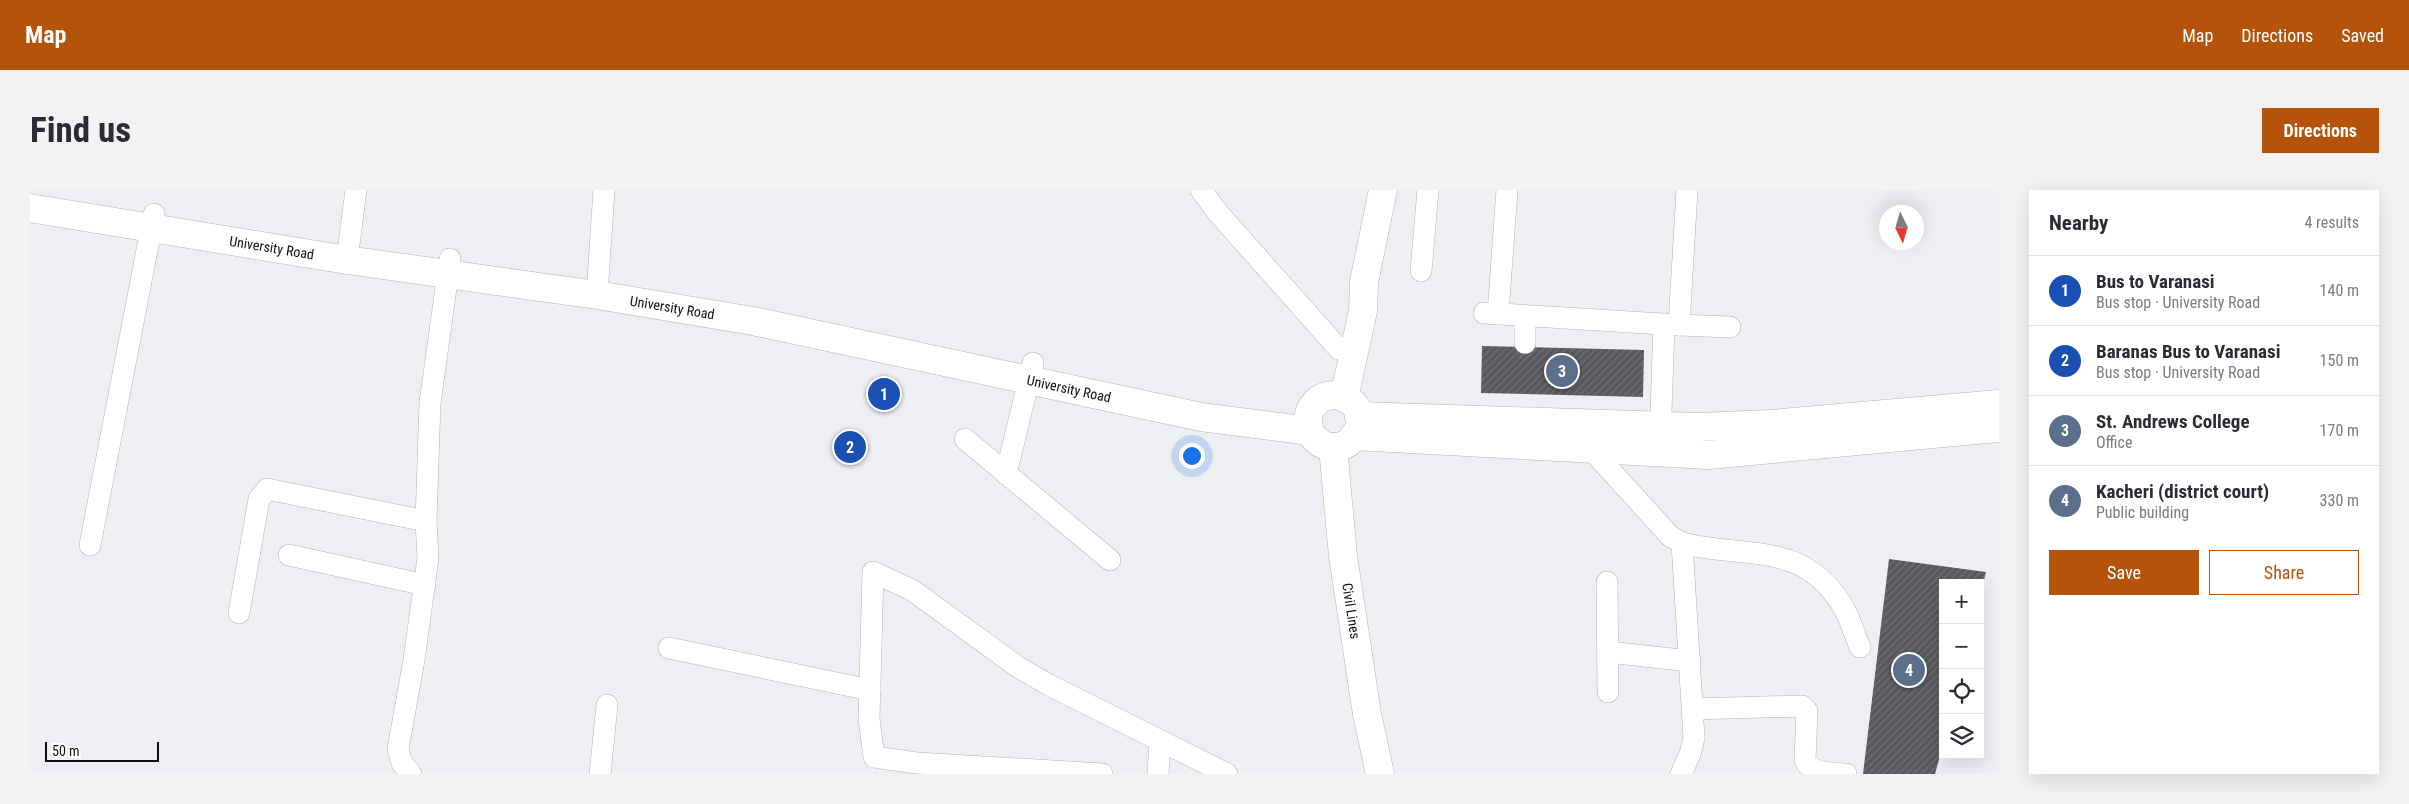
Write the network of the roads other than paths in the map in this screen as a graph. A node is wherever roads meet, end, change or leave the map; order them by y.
1 (356, 190) edge
2 (604, 190) edge
3 (1201, 190) edge
4 (1383, 190) edge
5 (1428, 190) edge
6 (1506, 190) edge
7 (1687, 190) edge
8 (30, 194) edge
9 (30, 208) edge
10 (153, 220) junction
11 (348, 252) junction
12 (449, 267) junction
13 (1421, 271) dead end
14 (1364, 282) junction
15 (597, 287) junction
16 (1525, 316) junction
17 (1672, 324) junction
18 (1730, 327) dead end
19 (1525, 343) dead end
20 (1339, 349) junction
21 (1031, 372) junction
22 (1999, 404) edge
23 (1334, 420) junction
24 (1999, 428) edge
25 (965, 439) dead end
26 (1660, 440) junction
27 (1590, 448) junction
28 (1006, 474) junction
29 (426, 521) junction
30 (1682, 544) junction
31 (90, 545) dead end
32 (289, 555) dead end
33 (1110, 560) dead end
34 (1607, 582) dead end
35 (425, 584) junction
36 (239, 613) dead end
37 (1860, 647) dead end
38 (669, 648) dead end
39 (1608, 652) junction
40 (1690, 661) junction
41 (870, 690) junction
42 (1608, 692) dead end
43 (607, 706) dead end
44 (1693, 709) junction
45 (1160, 741) junction
46 (411, 774) edge
47 (600, 774) edge
48 (1102, 774) edge
49 (1158, 774) edge
50 (1227, 774) edge
51 (1380, 774) edge
52 (1681, 774) edge
53 (1846, 774) edge

1 - 11 street
2 - 15 street
3 - 20 street
4 - 14 main road
5 - 13 street
6 - 16 street
7 - 17 street
8 - 10 main road, University Road
9 - 10 main road, University Road
10 - 11 main road, University Road
10 - 31 street
11 - 12 main road, University Road
12 - 15 main road, University Road
12 - 29 street
14 - 20 main road
14 - 23 main road
15 - 21 main road, University Road
16 - 17 street
16 - 19 street
17 - 18 street
17 - 26 street
20 - 23 main road
21 - 23 main road, University Road
21 - 28 street
22 - 26 main road
23 - 26 main road
23 - 27 main road
23 - 51 main road, Civil Lines
24 - 26 main road
25 - 28 street
26 - 27 main road
27 - 30 street
28 - 33 street
29 - 35 street
29 - 36 street
30 - 37 street
30 - 40 street
32 - 35 street
34 - 39 street
35 - 46 street
38 - 41 street
39 - 40 street
39 - 42 street
40 - 44 street
41 - 45 street
41 - 48 street
43 - 47 street
44 - 52 street
44 - 53 street
45 - 49 street
45 - 50 street

